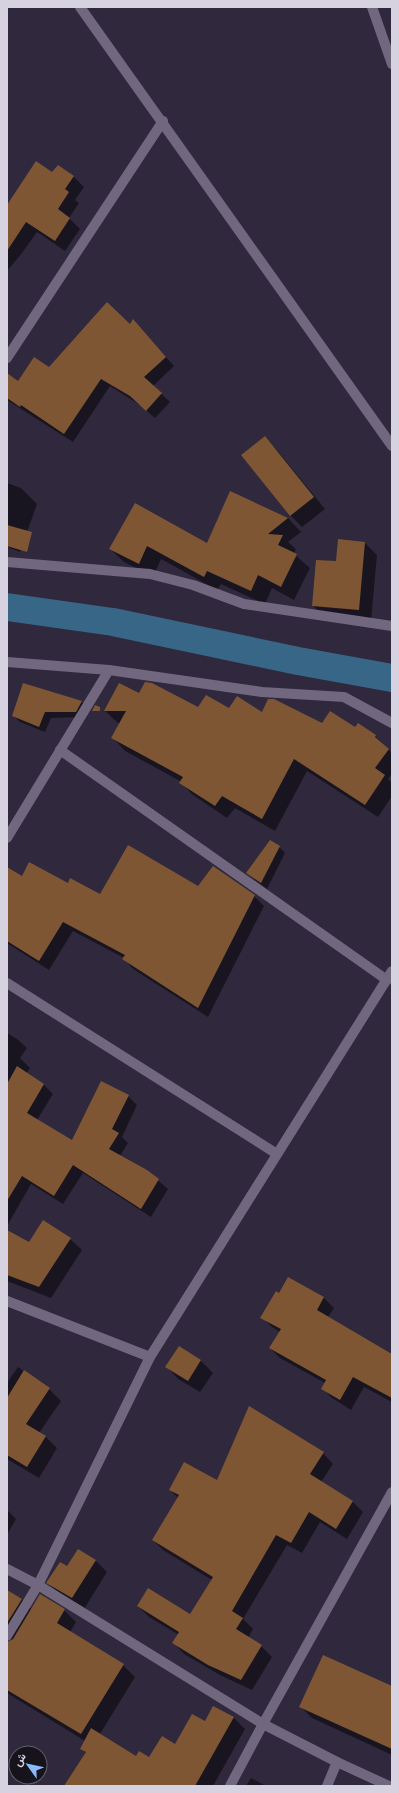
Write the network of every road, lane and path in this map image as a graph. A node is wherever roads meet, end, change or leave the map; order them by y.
1 (80, 7) edge
2 (372, 7) edge
3 (392, 64) edge
4 (163, 121) junction
5 (7, 358) edge
6 (392, 446) edge
7 (7, 562) edge
8 (392, 626) edge
9 (7, 662) edge
10 (109, 670) junction
11 (392, 723) edge
12 (60, 750) junction
13 (7, 838) edge
14 (392, 971) edge
15 (387, 980) junction
16 (7, 983) edge
17 (277, 1154) junction
18 (7, 1301) edge
19 (150, 1357) junction
20 (392, 1492) edge
21 (7, 1569) edge
22 (38, 1585) junction
23 (7, 1636) edge
24 (263, 1724) junction
25 (337, 1762) junction
26 (230, 1786) edge
27 (327, 1786) edge
28 (390, 1786) edge

1 - 4 street
2 - 3 street
4 - 5 street
4 - 6 street
7 - 8 street
9 - 10 street
10 - 11 street
10 - 12 street
12 - 13 street
12 - 15 street
14 - 15 street
15 - 17 street
16 - 17 street
17 - 19 street
18 - 19 street
19 - 22 street
20 - 24 street
21 - 22 street
22 - 23 street
22 - 24 street
24 - 25 street
24 - 26 street
25 - 27 street
25 - 28 street

